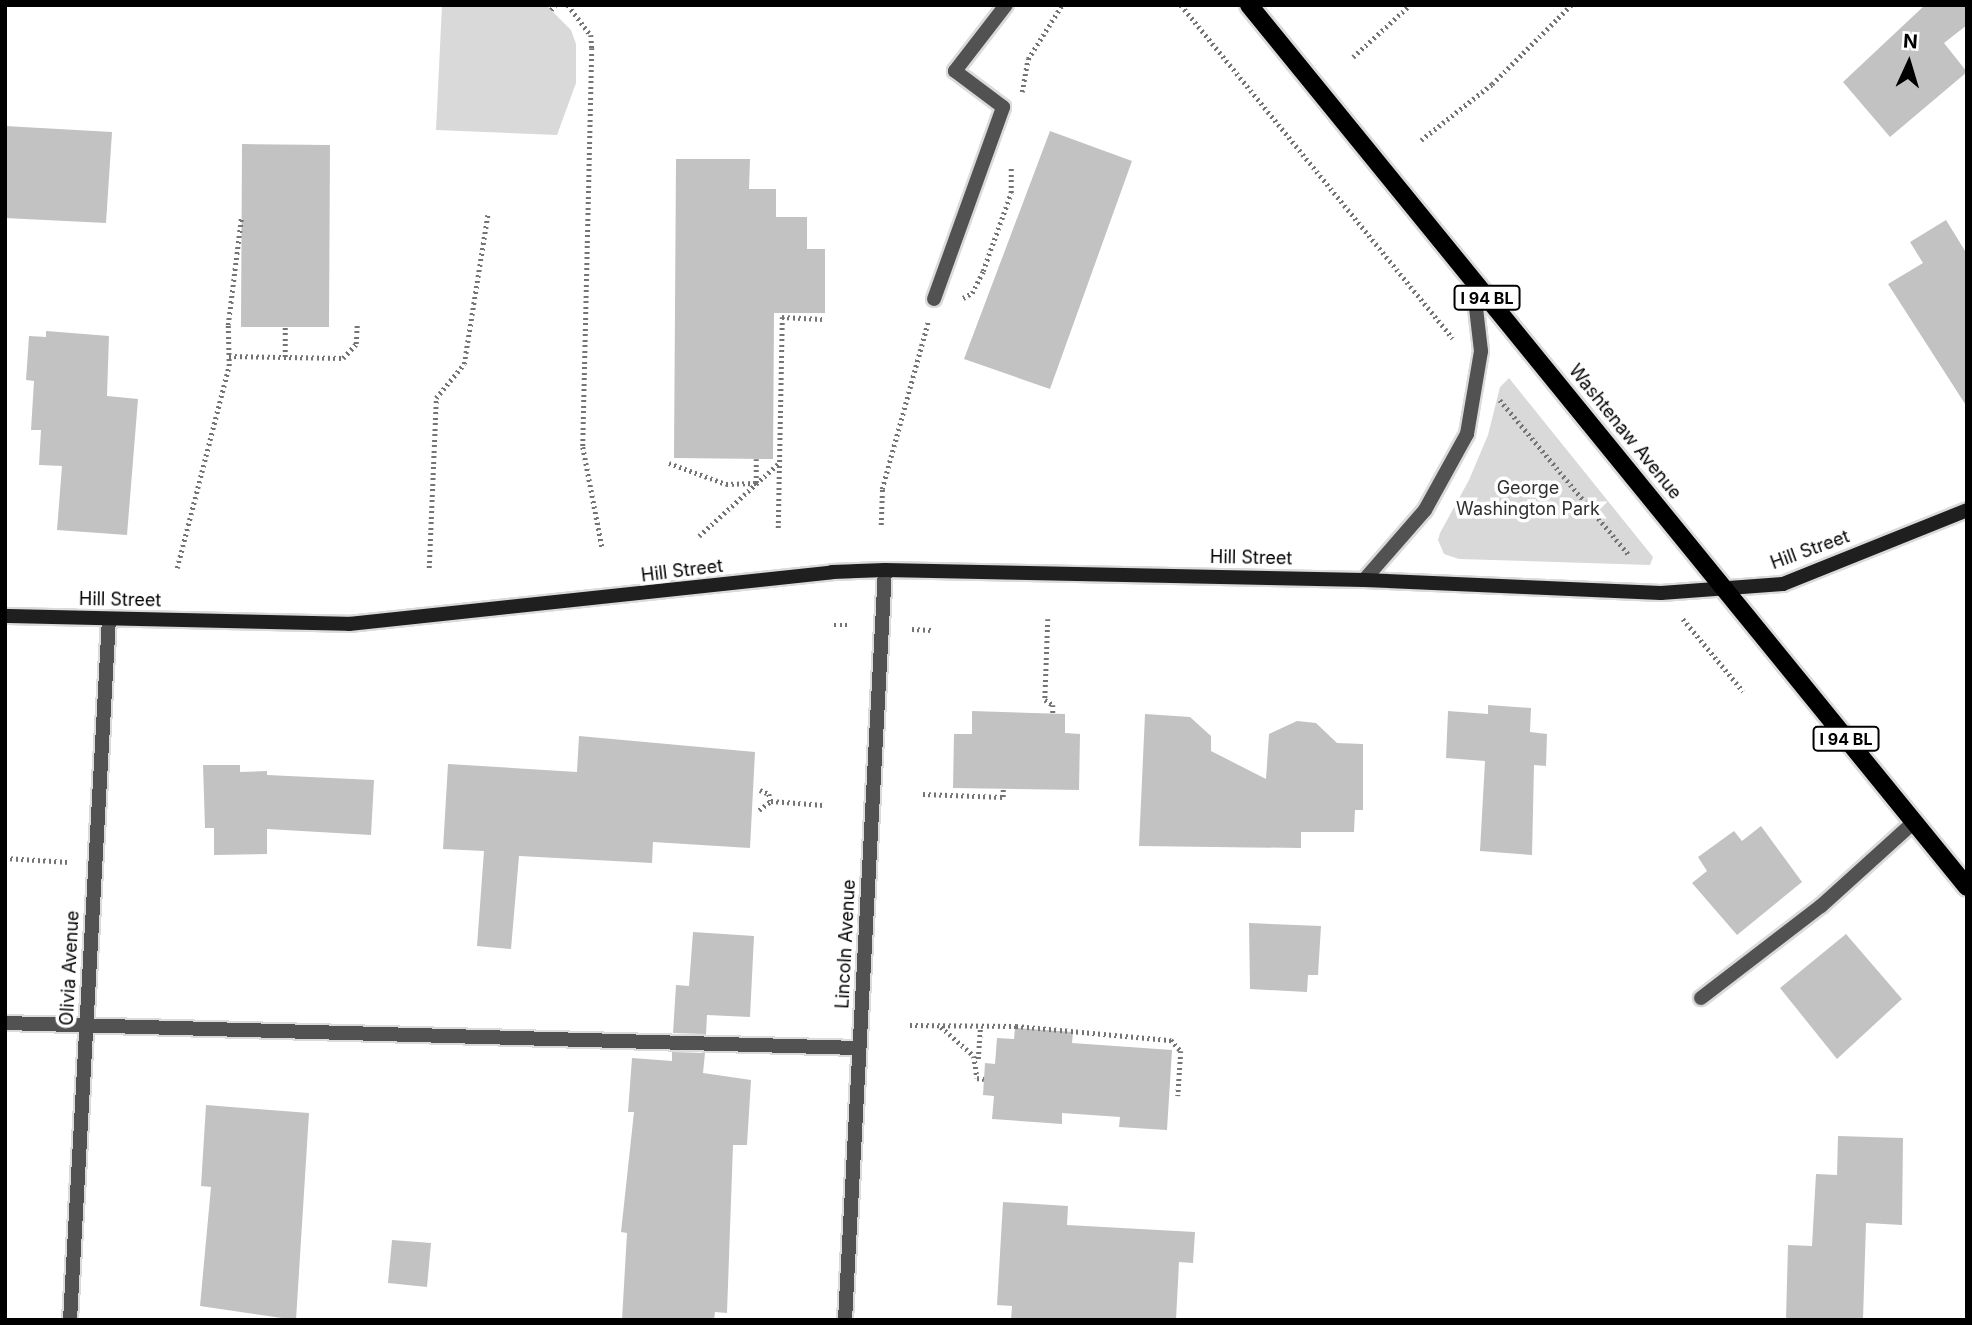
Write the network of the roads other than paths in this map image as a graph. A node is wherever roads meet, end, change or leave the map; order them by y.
1 (1006, 5) edge
2 (1249, 5) edge
3 (1473, 281) junction
4 (934, 299) dead end
5 (1967, 510) edge
6 (886, 570) junction
7 (1364, 580) junction
8 (1726, 590) junction
9 (5, 617) edge
10 (109, 619) junction
11 (1914, 822) junction
12 (1967, 887) edge
13 (1701, 998) dead end
14 (5, 1023) edge
15 (86, 1026) junction
16 (859, 1048) junction
17 (70, 1320) edge
18 (845, 1320) edge

1 - 4 street
2 - 3 main road, Washtenaw Avenue / I 94 BL
3 - 7 street
3 - 8 main road, Washtenaw Avenue / I 94 BL
5 - 8 street, Hill Street
6 - 7 street, Hill Street
6 - 10 street, Hill Street
6 - 16 street, Lincoln Avenue
7 - 8 street, Hill Street
8 - 11 main road, Washtenaw Avenue / I 94 BL
9 - 10 street, Hill Street
10 - 15 street, Olivia Avenue
11 - 12 main road, Washtenaw Avenue / I 94 BL
11 - 13 street
14 - 15 street
15 - 16 street
15 - 17 street, Olivia Avenue
16 - 18 street, Lincoln Avenue

